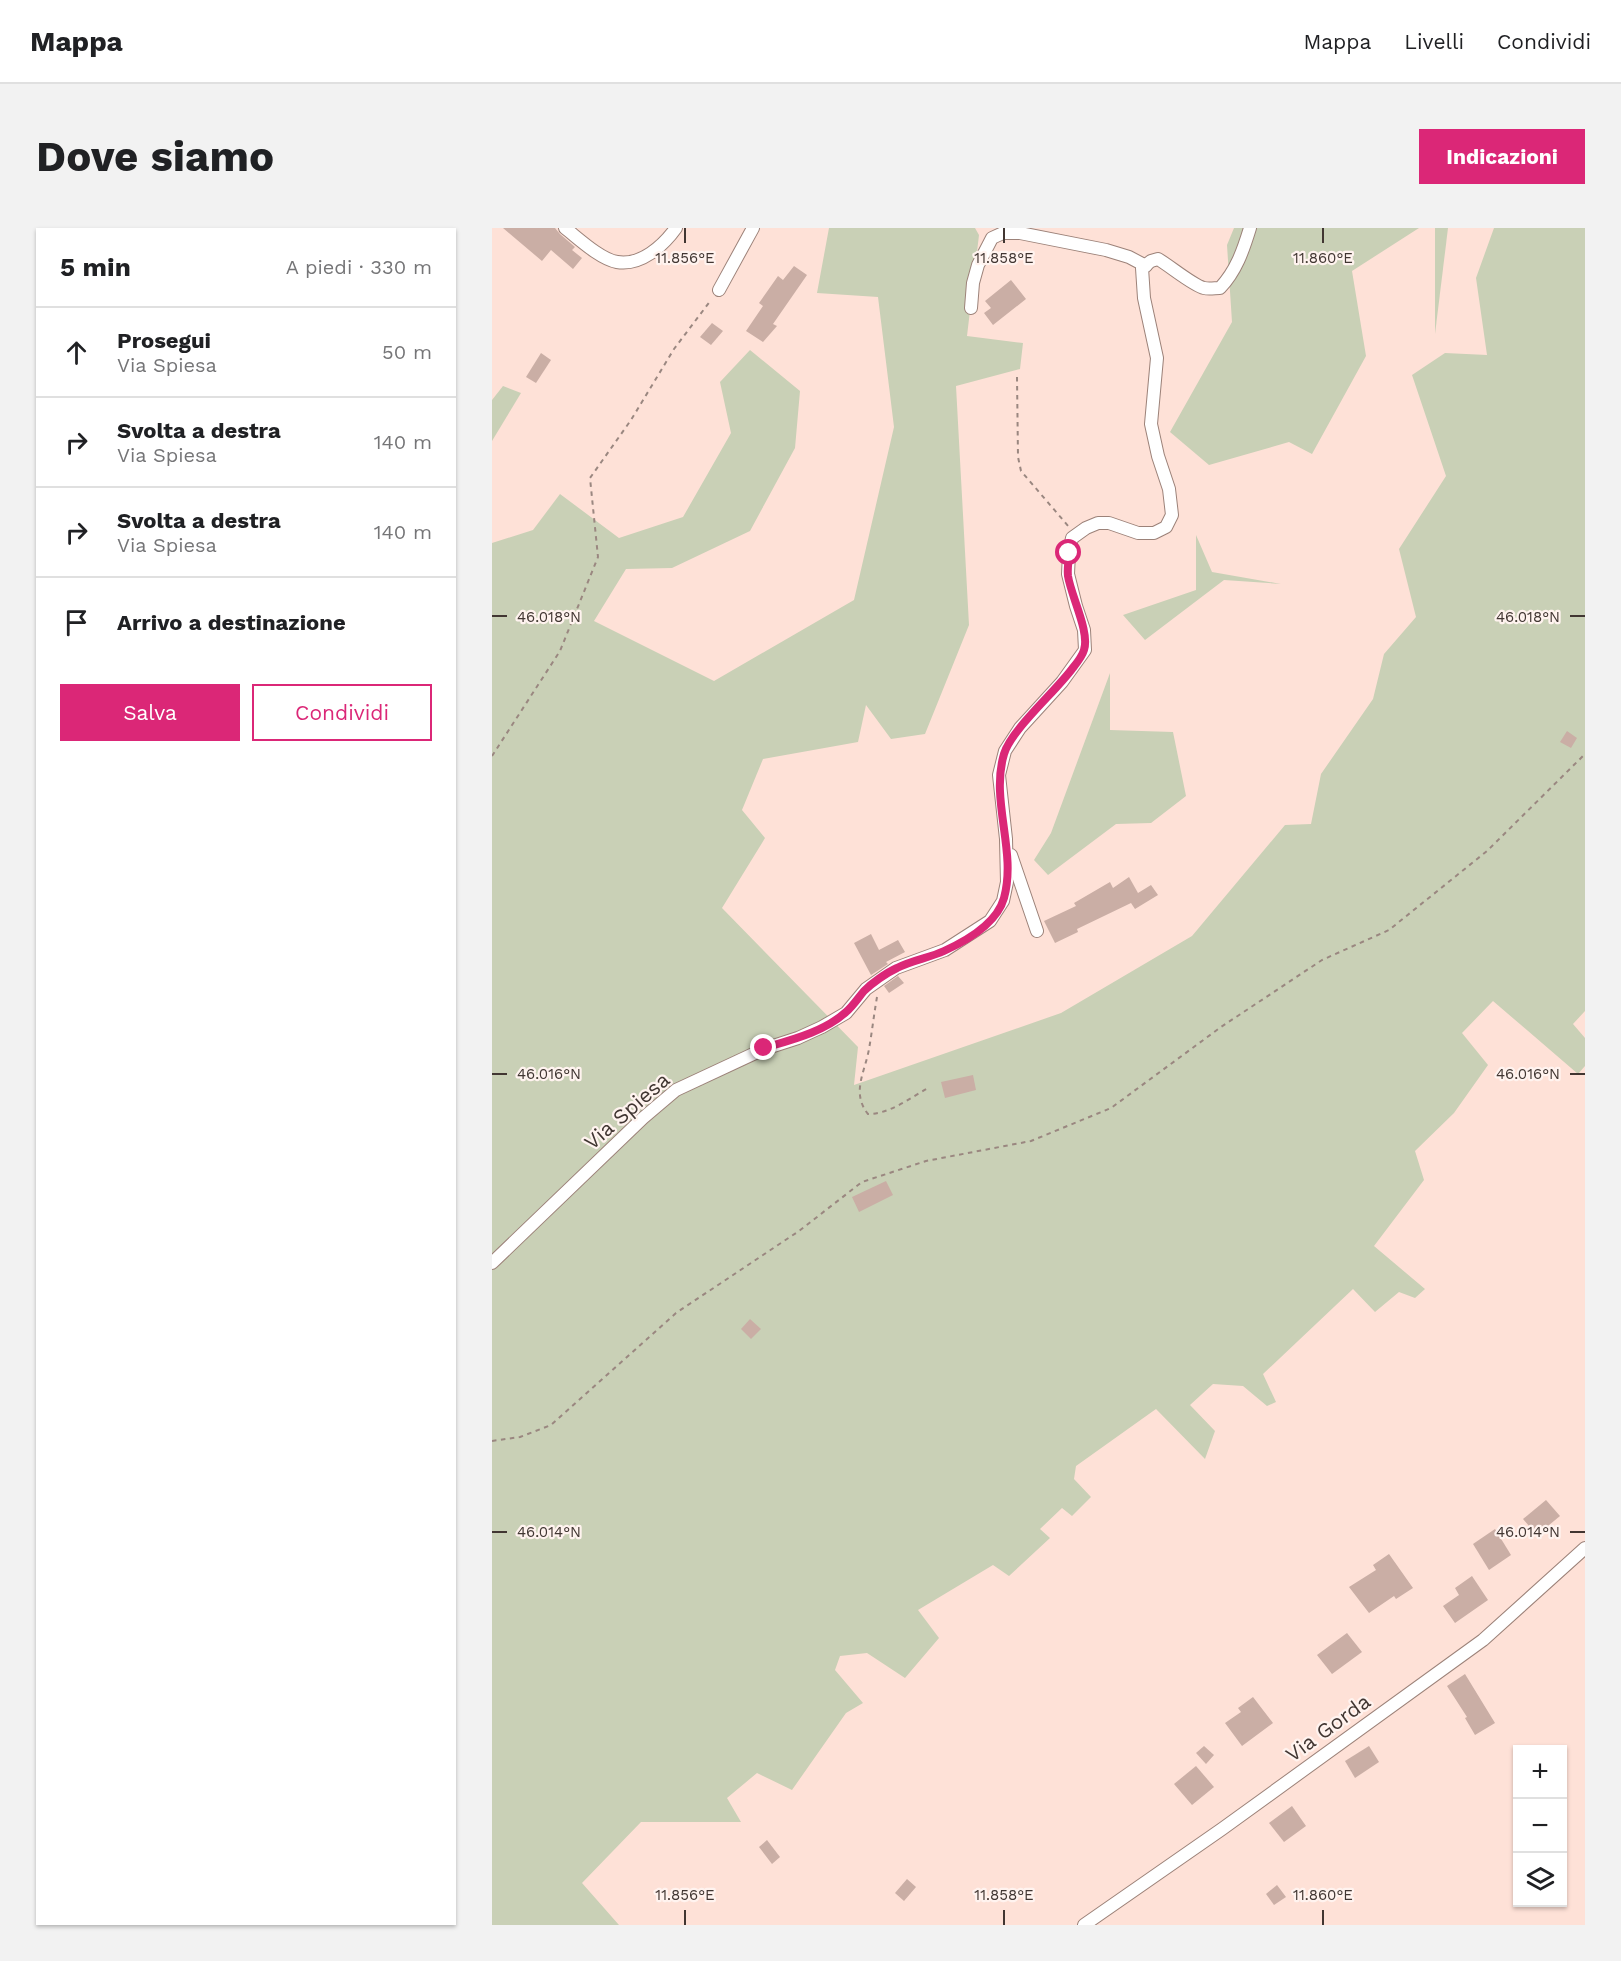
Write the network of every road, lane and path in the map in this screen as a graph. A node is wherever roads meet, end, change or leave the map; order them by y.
1 (565, 228) edge
2 (676, 228) edge
3 (753, 228) edge
4 (1250, 228) edge
5 (1146, 266) junction
6 (719, 290) joint
7 (971, 308) dead end
8 (1017, 377) dead end
9 (1077, 535) junction
10 (1585, 753) edge
11 (492, 756) edge
12 (1006, 839) junction
13 (1037, 931) dead end
14 (880, 979) junction
15 (928, 1088) dead end
16 (492, 1263) edge
17 (492, 1441) edge
18 (1585, 1548) edge
19 (1084, 1925) edge

1 - 2 street
3 - 6 street
4 - 5 street
5 - 7 street
5 - 9 street
6 - 11 path
8 - 9 path
9 - 12 street, Via Spiesa
10 - 17 path
12 - 13 street
12 - 14 street, Via Spiesa
14 - 15 path
14 - 16 street, Via Spiesa
18 - 19 street, Via Gorda

